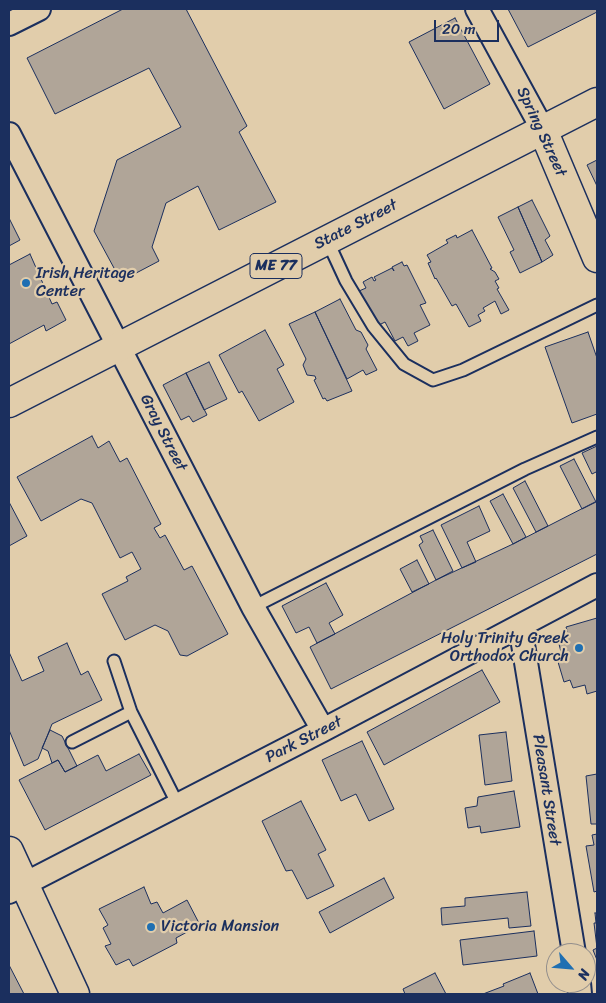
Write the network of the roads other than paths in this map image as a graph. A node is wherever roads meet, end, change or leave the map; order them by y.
1 (38, 9) edge
2 (478, 9) edge
3 (9, 24) edge
4 (597, 102) edge
5 (543, 130) junction
6 (9, 134) edge
7 (327, 240) junction
8 (597, 258) edge
9 (597, 305) edge
10 (118, 347) junction
11 (9, 403) edge
12 (597, 437) edge
13 (597, 585) edge
14 (253, 607) junction
15 (520, 626) junction
16 (114, 661) dead end
17 (130, 712) junction
18 (323, 730) junction
19 (72, 742) dead end
20 (178, 805) junction
21 (9, 851) edge
22 (17, 888) edge
23 (572, 943) edge
24 (75, 994) edge

1 - 3 street
2 - 5 street, Spring Street
4 - 5 main road, State Street / ME 77
5 - 7 main road, State Street / ME 77
5 - 8 main road, Spring Street
6 - 10 street, Gray Street
7 - 9 lane
7 - 10 main road, State Street / ME 77
10 - 11 main road, State Street / ME 77
10 - 14 street, Gray Street
12 - 14 lane
13 - 15 street, Park Street
14 - 18 street, Gray Street
15 - 18 street, Park Street
15 - 23 street, Pleasant Street
16 - 17 lane
17 - 19 lane
17 - 20 lane
18 - 20 street, Park Street
20 - 22 street, Park Street
21 - 22 main road
22 - 24 main road

